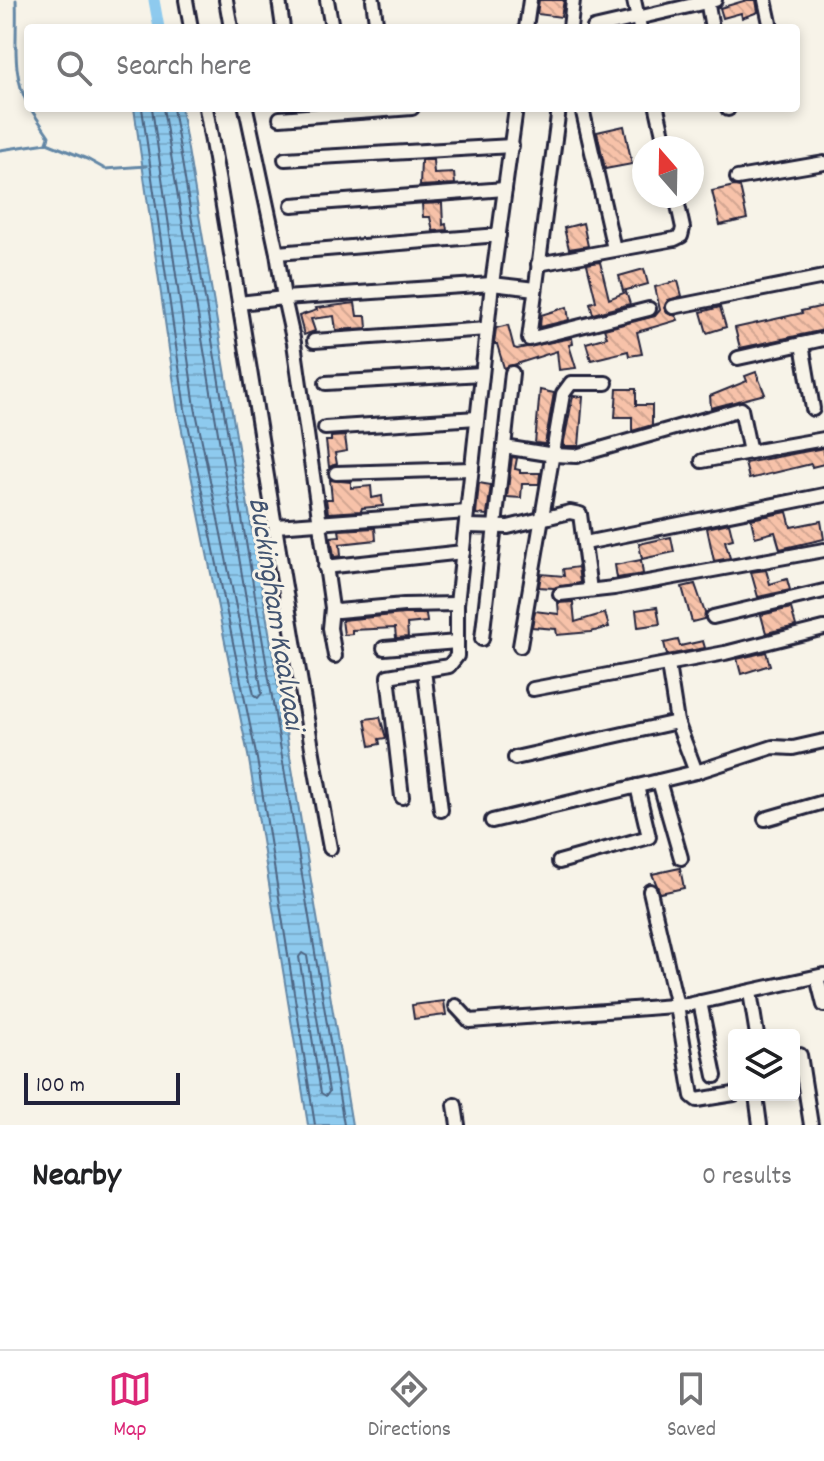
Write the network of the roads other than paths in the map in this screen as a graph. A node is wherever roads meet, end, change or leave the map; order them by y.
1 (186, 0) edge
2 (226, 0) edge
3 (279, 0) edge
4 (327, 0) edge
5 (373, 0) edge
6 (530, 0) edge
7 (573, 0) edge
8 (634, 0) edge
9 (765, 0) edge
10 (710, 1) edge
11 (376, 22) dead end
12 (639, 23) edge
13 (190, 24) edge
14 (230, 24) edge
15 (282, 24) edge
16 (331, 24) edge
17 (527, 24) edge
18 (570, 24) edge
19 (712, 24) edge
20 (770, 24) edge
21 (207, 112) edge
22 (247, 112) edge
23 (359, 112) edge
24 (516, 112) edge
25 (558, 112) edge
26 (583, 112) edge
27 (658, 112) edge
28 (280, 118) dead end
29 (663, 136) edge
30 (512, 146) junction
31 (285, 159) dead end
32 (824, 163) edge
33 (737, 178) dead end
34 (505, 189) junction
35 (292, 205) dead end
36 (679, 208) edge
37 (499, 235) junction
38 (614, 249) junction
39 (277, 253) junction
40 (538, 264) junction
41 (824, 277) edge
42 (492, 284) junction
43 (535, 289) junction
44 (284, 298) junction
45 (239, 303) junction
46 (673, 307) dead end
47 (649, 309) dead end
48 (487, 329) junction
49 (824, 339) edge
50 (314, 341) dead end
51 (802, 344) junction
52 (738, 358) dead end
53 (512, 373) dead end
54 (482, 374) junction
55 (326, 383) dead end
56 (606, 383) dead end
57 (813, 409) dead end
58 (477, 418) junction
59 (325, 428) dead end
60 (824, 439) edge
61 (504, 447) junction
62 (750, 452) junction
63 (554, 455) junction
64 (702, 461) dead end
65 (472, 469) junction
66 (336, 473) dead end
67 (824, 495) edge
68 (467, 512) junction
69 (541, 518) junction
70 (319, 522) junction
71 (276, 526) junction
72 (466, 526) junction
73 (495, 528) junction
74 (585, 543) junction
75 (824, 550) edge
76 (463, 552) junction
77 (325, 567) junction
78 (590, 590) junction
79 (824, 591) edge
80 (560, 594) dead end
81 (457, 604) junction
82 (332, 608) junction
83 (713, 617) dead end
84 (824, 628) edge
85 (482, 639) dead end
86 (457, 642) junction
87 (520, 646) dead end
88 (384, 648) dead end
89 (335, 656) dead end
90 (668, 665) junction
91 (424, 670) junction
92 (533, 689) dead end
93 (677, 722) junction
94 (824, 741) edge
95 (515, 758) dead end
96 (696, 772) junction
97 (659, 781) junction
98 (637, 786) junction
99 (402, 797) dead end
100 (824, 802) edge
101 (441, 810) dead end
102 (765, 819) dead end
103 (492, 821) dead end
104 (330, 848) dead end
105 (681, 858) dead end
106 (559, 862) dead end
107 (650, 891) dead end
108 (820, 976) edge
109 (750, 992) junction
110 (700, 1002) junction
111 (824, 1005) edge
112 (456, 1006) dead end
113 (677, 1006) junction
114 (756, 1029) edge
115 (800, 1055) dead end
116 (715, 1076) dead end
117 (728, 1095) edge
118 (757, 1101) edge
119 (455, 1105) dead end
120 (458, 1125) edge
121 (760, 1125) edge
122 (811, 1125) edge

1 - 13 street
2 - 14 street
3 - 15 street
4 - 16 street
5 - 11 street
6 - 17 street
7 - 18 street
8 - 12 street
9 - 20 street
10 - 12 street
10 - 19 street
21 - 45 street
22 - 39 street
23 - 28 street
24 - 30 street
25 - 40 street
26 - 38 street
27 - 29 street
30 - 31 street
30 - 34 street
32 - 33 street
34 - 35 street
34 - 37 street
36 - 38 street
37 - 39 street
37 - 42 street
38 - 40 street
39 - 44 street
40 - 43 street
41 - 46 street
42 - 43 street
42 - 44 street
42 - 48 street
43 - 47 street
44 - 45 street
44 - 70 street
45 - 71 street
48 - 50 street
48 - 54 street
49 - 51 street
51 - 52 street
51 - 57 street
53 - 61 street
54 - 55 street
54 - 58 street
56 - 63 street
58 - 59 street
58 - 65 street
60 - 62 street
61 - 63 street
61 - 73 street
62 - 63 street
62 - 64 street
63 - 69 street
65 - 66 street
65 - 68 street
67 - 74 street
68 - 70 street
68 - 72 street
69 - 73 street
69 - 74 street
69 - 87 street
70 - 71 street
70 - 77 street
71 - 104 street
72 - 73 street
72 - 76 street
73 - 85 street
74 - 78 street
75 - 78 street
76 - 77 street
76 - 81 street
77 - 82 street
78 - 80 street
79 - 83 street
81 - 82 street
81 - 86 street
82 - 89 street
84 - 90 street
86 - 88 street
86 - 91 street
90 - 92 street
90 - 93 street
91 - 99 street
91 - 101 street
93 - 95 street
93 - 96 street
94 - 96 street
96 - 97 street
97 - 98 street
97 - 105 street
98 - 103 street
98 - 106 street
100 - 102 street
107 - 113 street
108 - 109 street
108 - 111 street
109 - 110 street
109 - 114 street
110 - 113 street
110 - 116 street
112 - 113 street
113 - 117 street
115 - 122 street
118 - 121 street
119 - 120 street

